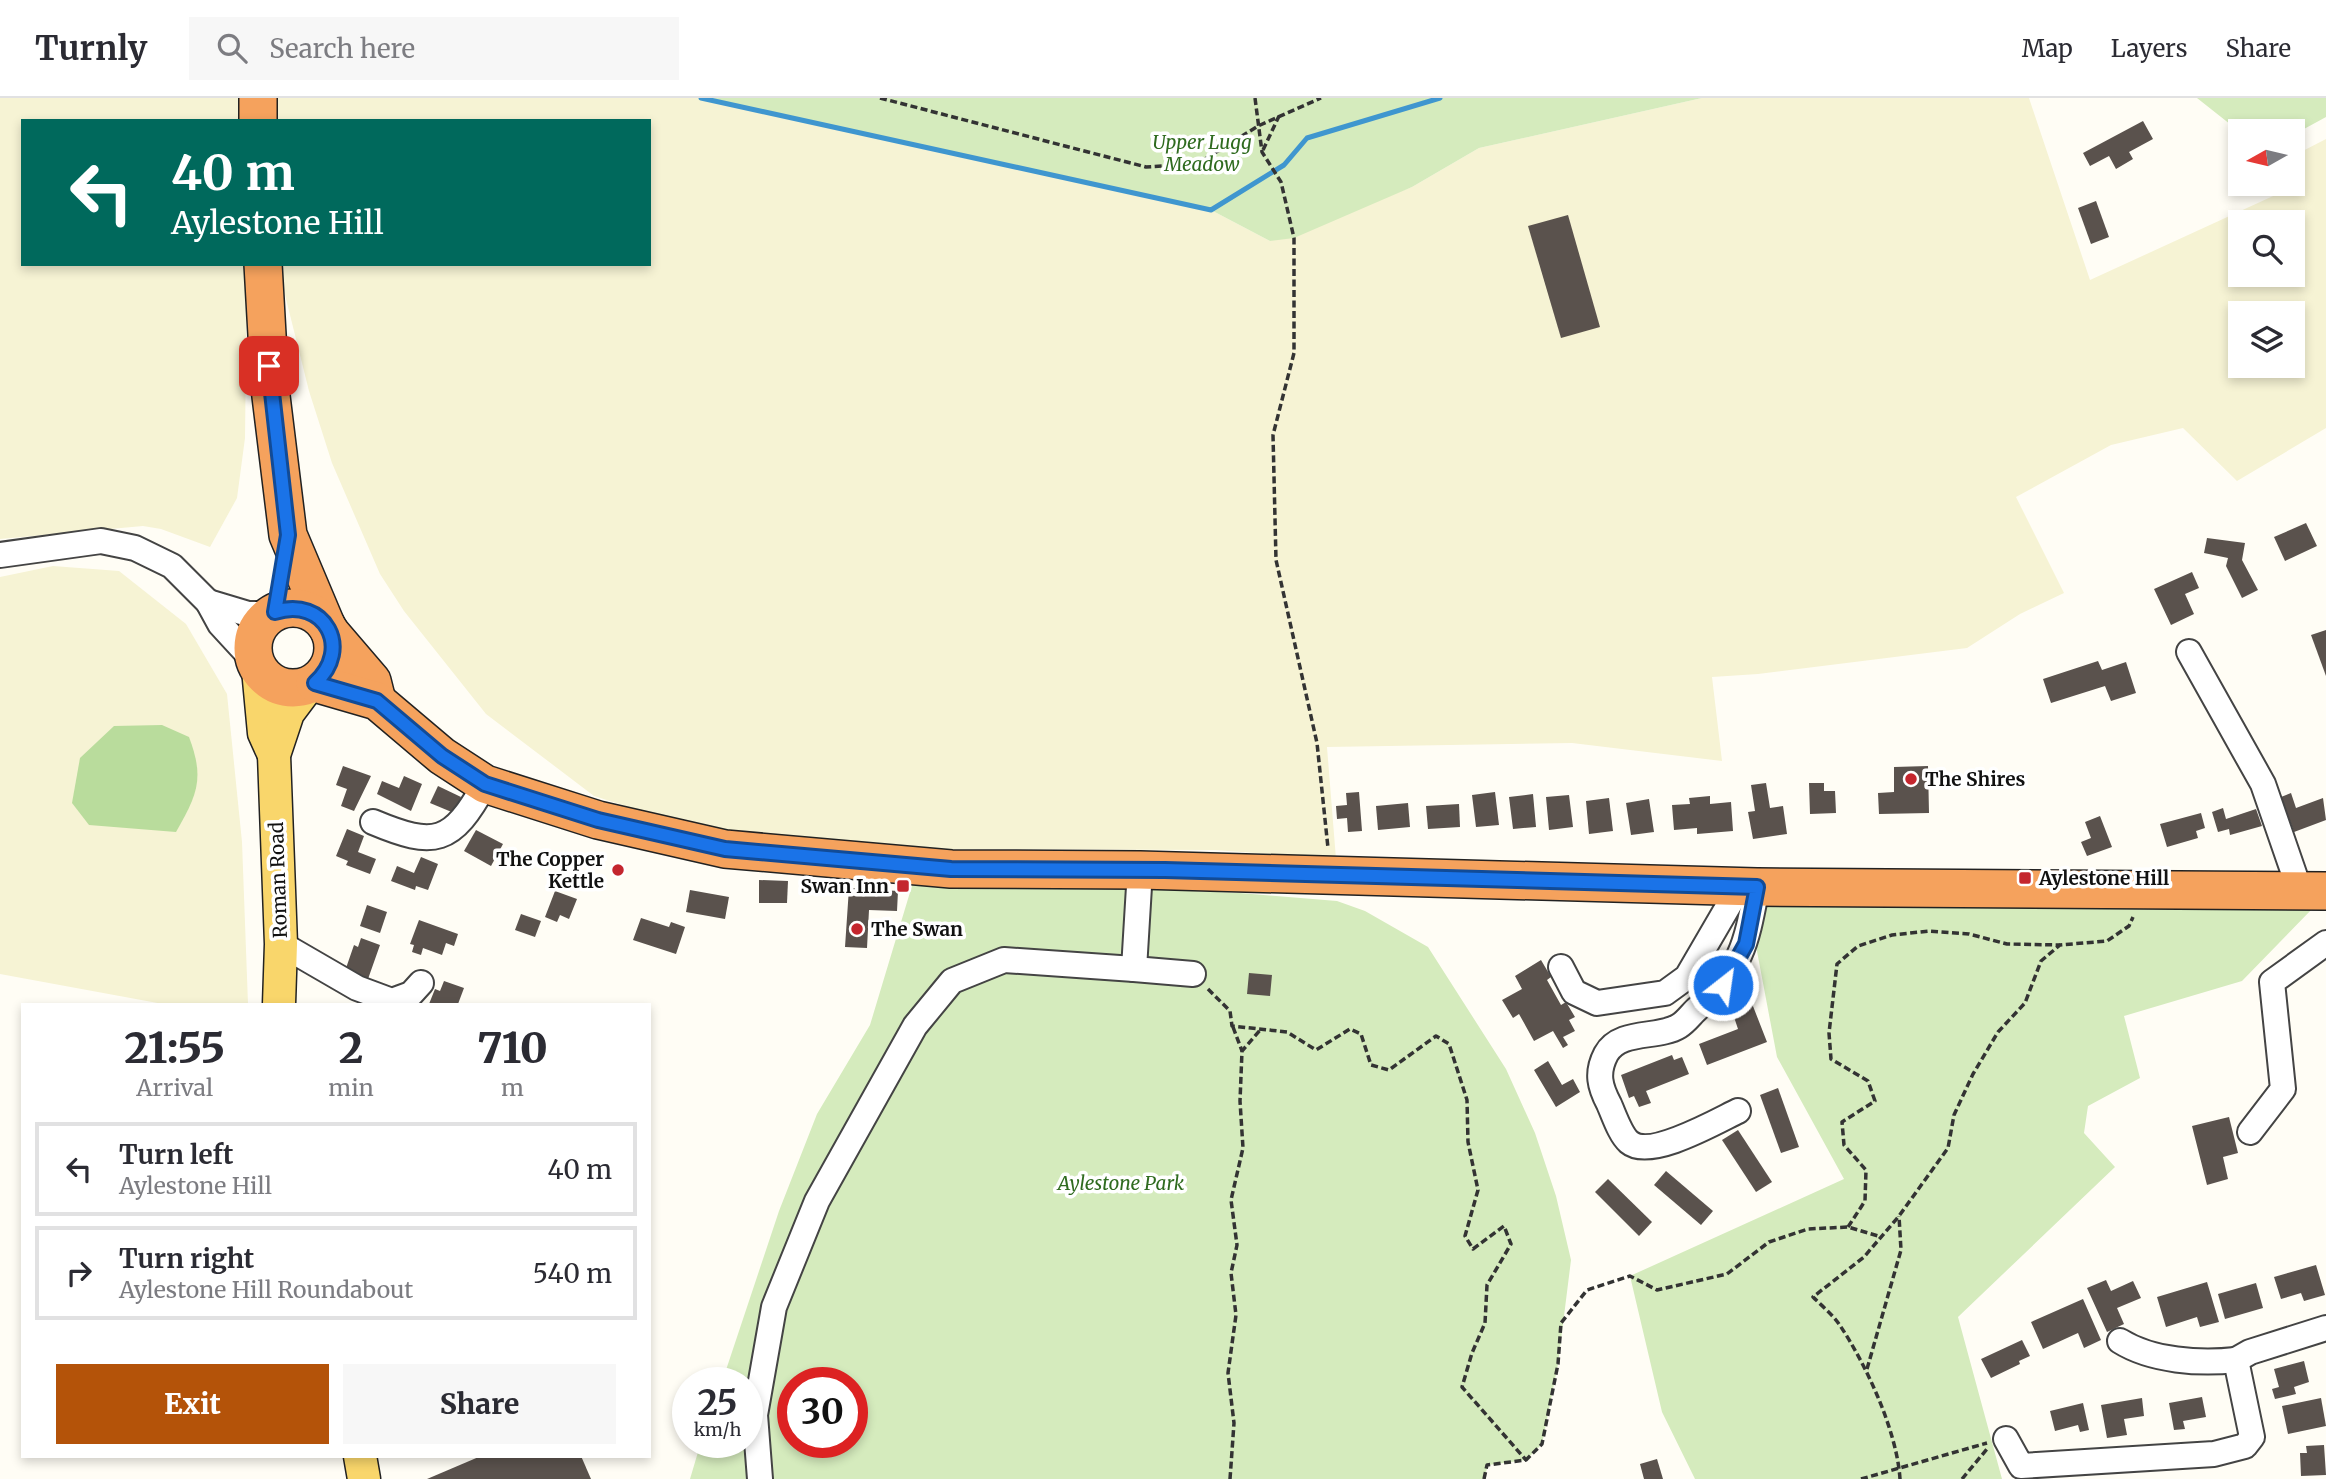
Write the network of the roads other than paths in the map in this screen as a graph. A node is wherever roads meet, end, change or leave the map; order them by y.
1 (258, 98) edge
2 (258, 119) edge
3 (263, 266) edge
4 (288, 535) junction
5 (0, 555) edge
6 (208, 602) junction
7 (273, 613) junction
8 (328, 628) junction
9 (2189, 652) dead end
10 (256, 665) junction
11 (312, 684) junction
12 (377, 701) junction
13 (274, 755) junction
14 (485, 784) junction
15 (373, 822) dead end
16 (1140, 870) junction
17 (1749, 886) junction
18 (2313, 891) edge
19 (2326, 943) edge
20 (281, 944) junction
21 (1561, 967) dead end
22 (1135, 969) junction
23 (1193, 974) road end
24 (421, 983) dead end
25 (279, 1003) edge
26 (1738, 1111) dead end
27 (2250, 1132) dead end
28 (2326, 1328) edge
29 (2120, 1341) dead end
30 (2236, 1360) junction
31 (2000, 1440) road end
32 (360, 1458) edge
33 (364, 1479) edge
34 (760, 1479) edge

1 - 2 highway
3 - 4 highway
4 - 7 highway
4 - 8 highway
5 - 6 street
6 - 7 street
6 - 10 street
7 - 8 highway
7 - 10 highway
8 - 11 highway
8 - 12 highway
9 - 18 street
10 - 11 highway
10 - 13 main road, Roman Road
11 - 12 highway
11 - 13 main road, Roman Road
12 - 14 highway
13 - 20 main road, Roman Road
14 - 15 street
14 - 16 highway
16 - 17 highway
16 - 22 street
17 - 18 highway
17 - 21 street
17 - 26 street
19 - 27 street
20 - 24 street
20 - 25 main road, Roman Road
22 - 23 street
22 - 34 street
28 - 30 street
29 - 30 street
30 - 31 street
32 - 33 main road

